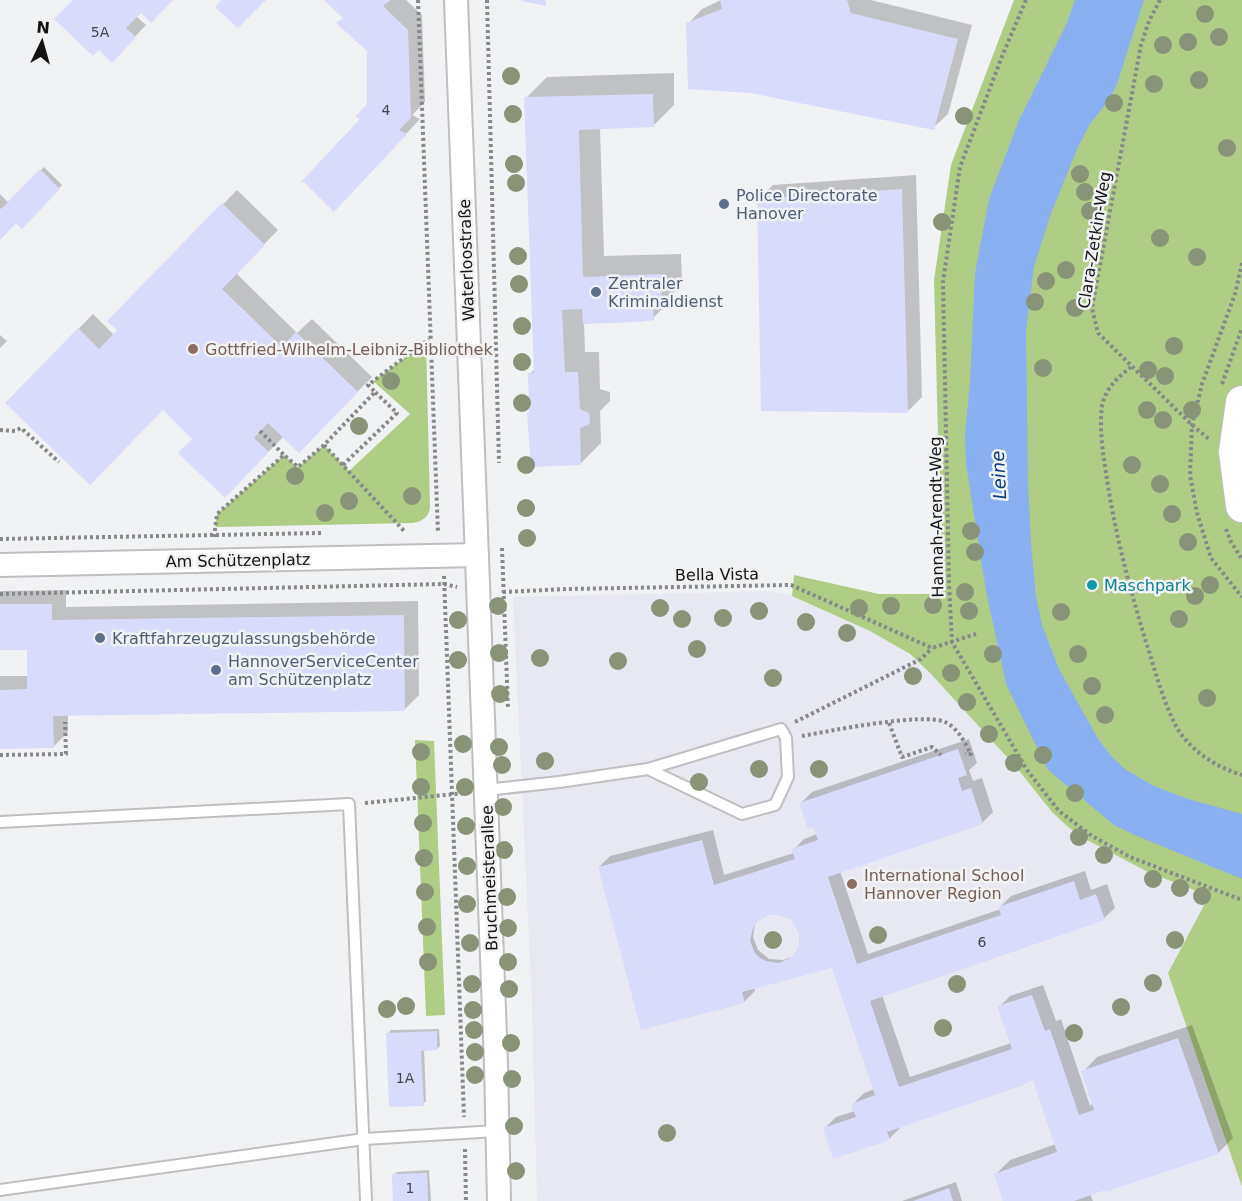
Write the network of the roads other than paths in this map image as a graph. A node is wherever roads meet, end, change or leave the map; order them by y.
1 (456, 0) edge
2 (1242, 402) edge
3 (1242, 506) edge
4 (477, 555) junction
5 (0, 565) edge
6 (648, 769) junction
7 (486, 790) junction
8 (0, 822) edge
9 (497, 1131) junction
10 (364, 1139) junction
11 (0, 1190) edge
12 (366, 1201) edge
13 (499, 1201) edge

1 - 4 street, Waterloostraße
2 - 3 street
4 - 5 street, Am Schützenplatz
4 - 7 street, Bruchmeisterallee
6 - 6 lane
6 - 7 lane
7 - 9 street, Bruchmeisterallee
8 - 10 lane
9 - 10 lane
9 - 13 street, Bruchmeisterallee
10 - 11 lane
10 - 12 lane

